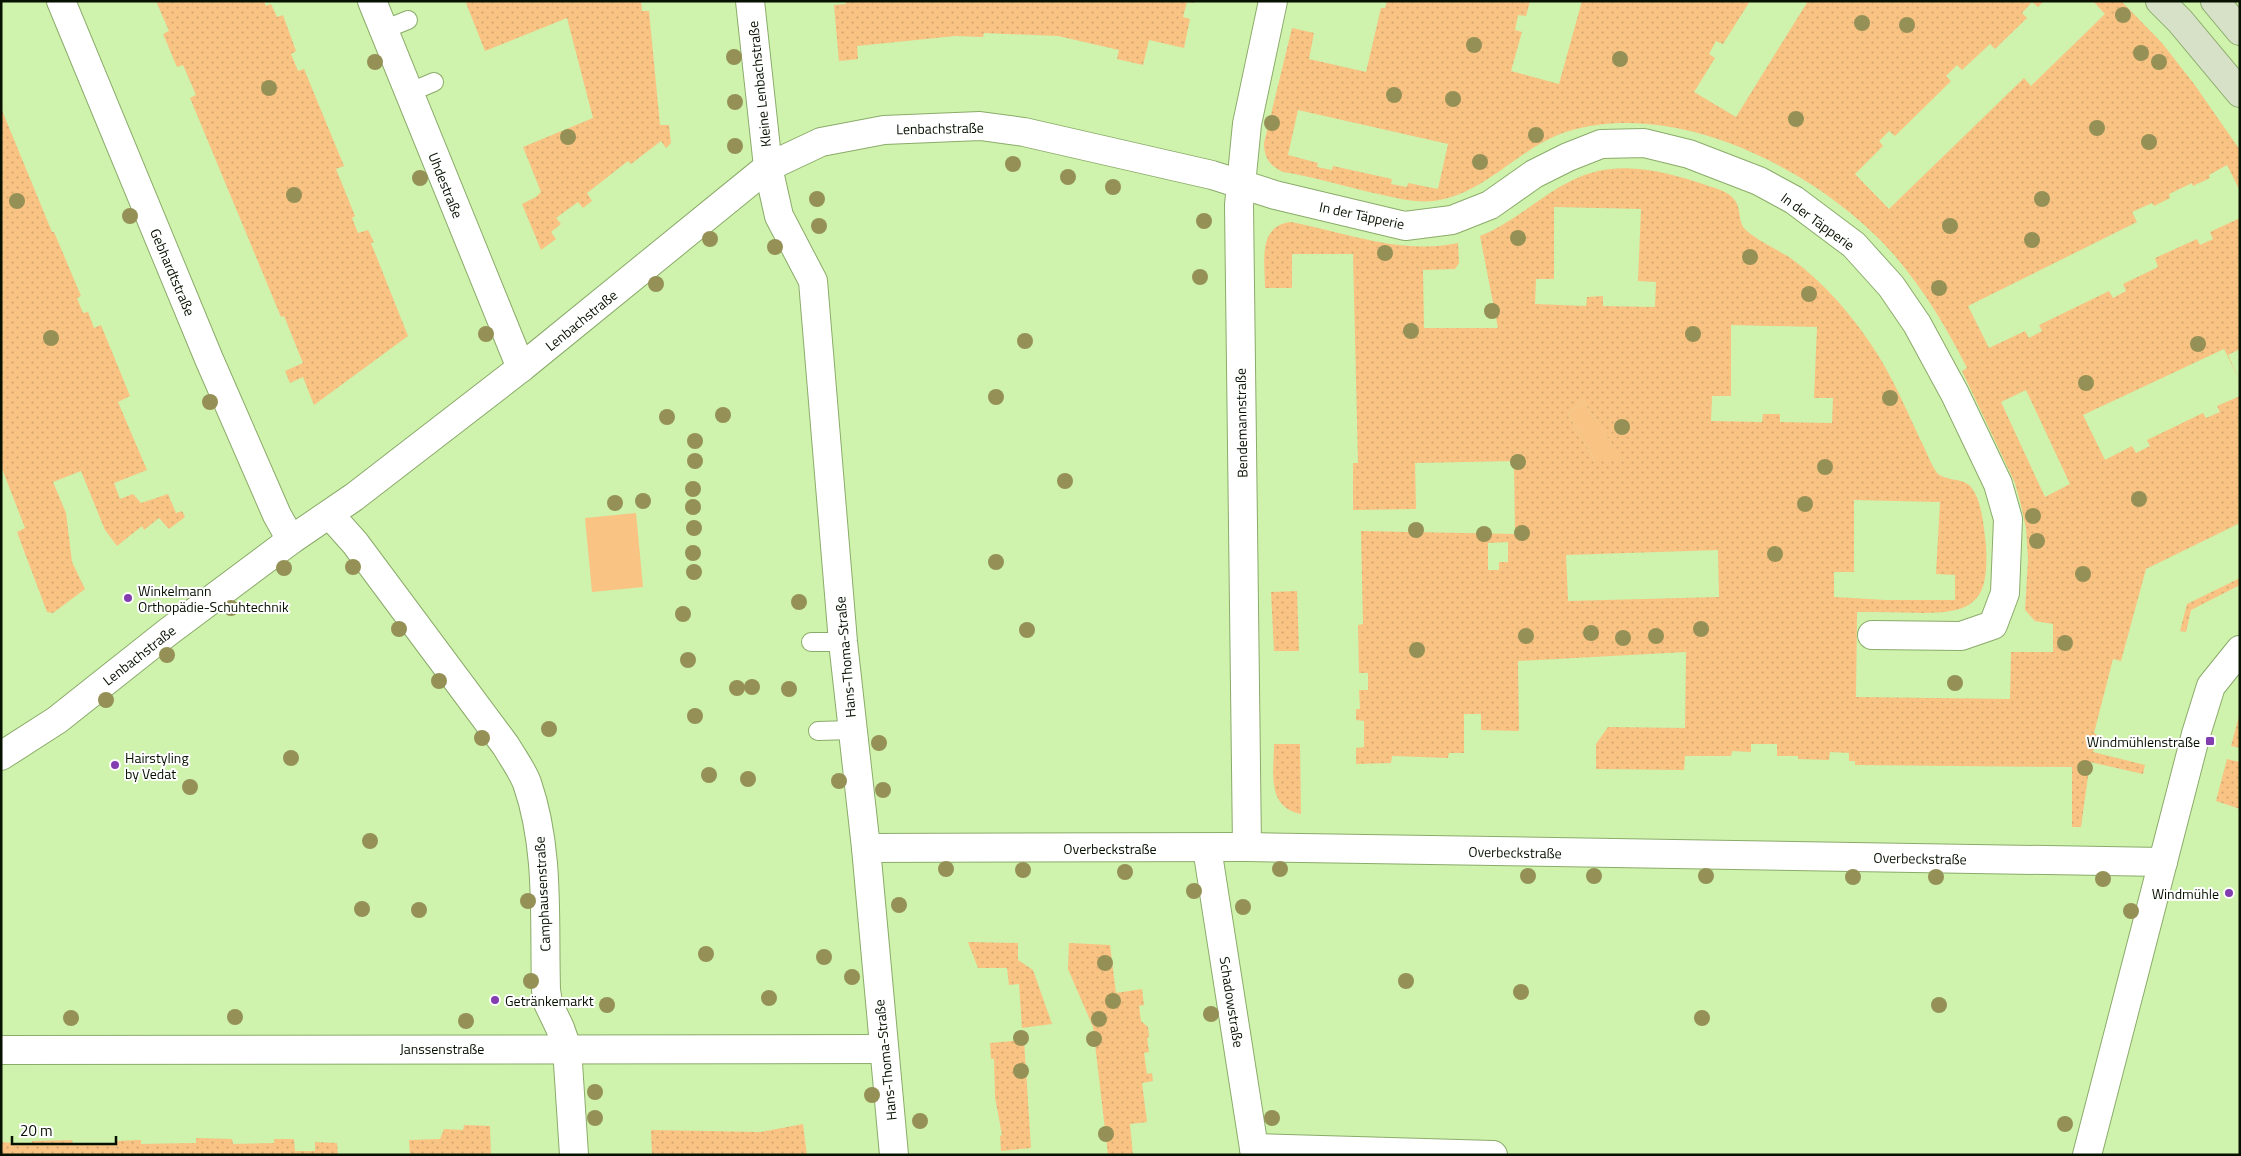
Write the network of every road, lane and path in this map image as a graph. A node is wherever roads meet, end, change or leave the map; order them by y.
1 (61, 1) edge
2 (372, 1) edge
3 (750, 1) edge
4 (1273, 1) edge
5 (2160, 1) edge
6 (2215, 1) edge
7 (2240, 31) edge
8 (434, 82) dead end
9 (408, 93) junction
10 (2240, 93) edge
11 (768, 167) junction
12 (1240, 183) junction
13 (522, 368) junction
14 (330, 516) junction
15 (291, 540) junction
16 (1872, 635) dead end
17 (811, 642) dead end
18 (843, 642) junction
19 (2240, 650) edge
20 (852, 730) junction
21 (818, 731) dead end
22 (3, 747) edge
23 (1247, 847) junction
24 (866, 848) junction
25 (1207, 848) junction
26 (2164, 862) junction
27 (567, 1048) junction
28 (883, 1049) junction
29 (1, 1050) edge
30 (1255, 1152) edge
31 (574, 1155) edge
32 (894, 1155) edge
33 (1494, 1155) edge
34 (2087, 1155) edge

1 - 15 street, Gebhardtstraße
2 - 9 street, Uhdestraße
3 - 11 street, Kleine Lenbachstraße
4 - 12 street, Bendemannstraße
5 - 10 main road
6 - 7 main road
8 - 9 lane
9 - 13 street, Uhdestraße
11 - 12 street, Lenbachstraße
11 - 13 street, Lenbachstraße
11 - 18 street, Hans-Thoma-Straße
12 - 16 street, In der Täpperie
12 - 23 street, Bendemannstraße
13 - 14 street, Lenbachstraße
14 - 15 street, Lenbachstraße
14 - 27 street, Camphausenstraße
15 - 22 street, Lenbachstraße
17 - 18 lane
18 - 20 street, Hans-Thoma-Straße
19 - 26 street
20 - 21 lane
20 - 24 street, Hans-Thoma-Straße
23 - 25 street, Overbeckstraße
23 - 26 street, Overbeckstraße
24 - 25 street, Overbeckstraße
24 - 28 street, Hans-Thoma-Straße
25 - 30 street, Schadowstraße
26 - 34 street
27 - 28 street, Janssenstraße
27 - 29 street, Janssenstraße
27 - 31 street, Camphausenstraße
28 - 32 street, Hans-Thoma-Straße
30 - 33 street

